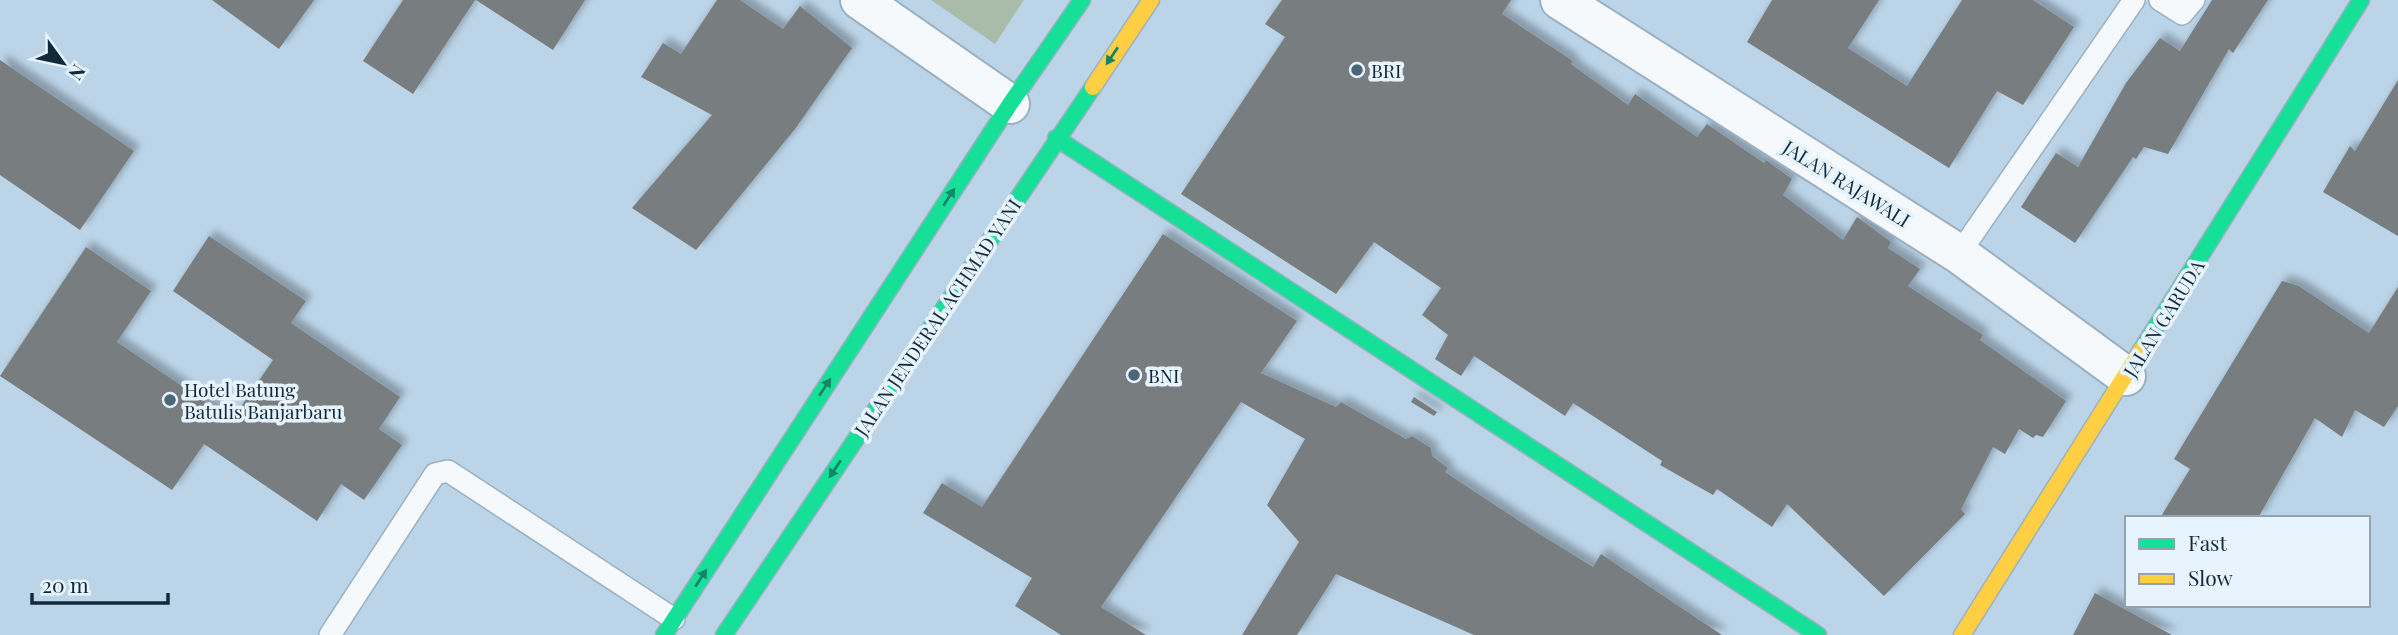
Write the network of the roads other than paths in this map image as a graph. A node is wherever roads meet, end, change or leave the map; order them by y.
1 (860, 0) edge
2 (1082, 0) edge
3 (1151, 0) edge
4 (1560, 0) edge
5 (2134, 0) edge
6 (2160, 0) edge
7 (2194, 0) edge
8 (2361, 0) edge
9 (1010, 104) junction
10 (1056, 138) junction
11 (1959, 254) junction
12 (2126, 376) junction
13 (669, 627) edge
14 (330, 635) edge
15 (724, 635) edge
16 (1818, 635) edge
17 (1962, 635) edge

1 - 9 street
2 - 9 main road
3 -> 10 main road, JALAN JENDERAL ACHMAD YANI
4 - 11 street, JALAN RAJAWALI
5 - 11 lane
6 - 7 lane
8 - 12 main road, JALAN GARUDA
13 -> 9 main road
10 -> 15 main road, JALAN JENDERAL ACHMAD YANI
10 - 16 main road
11 - 12 street, JALAN RAJAWALI
12 - 17 main road, JALAN GARUDA
13 - 14 lane

